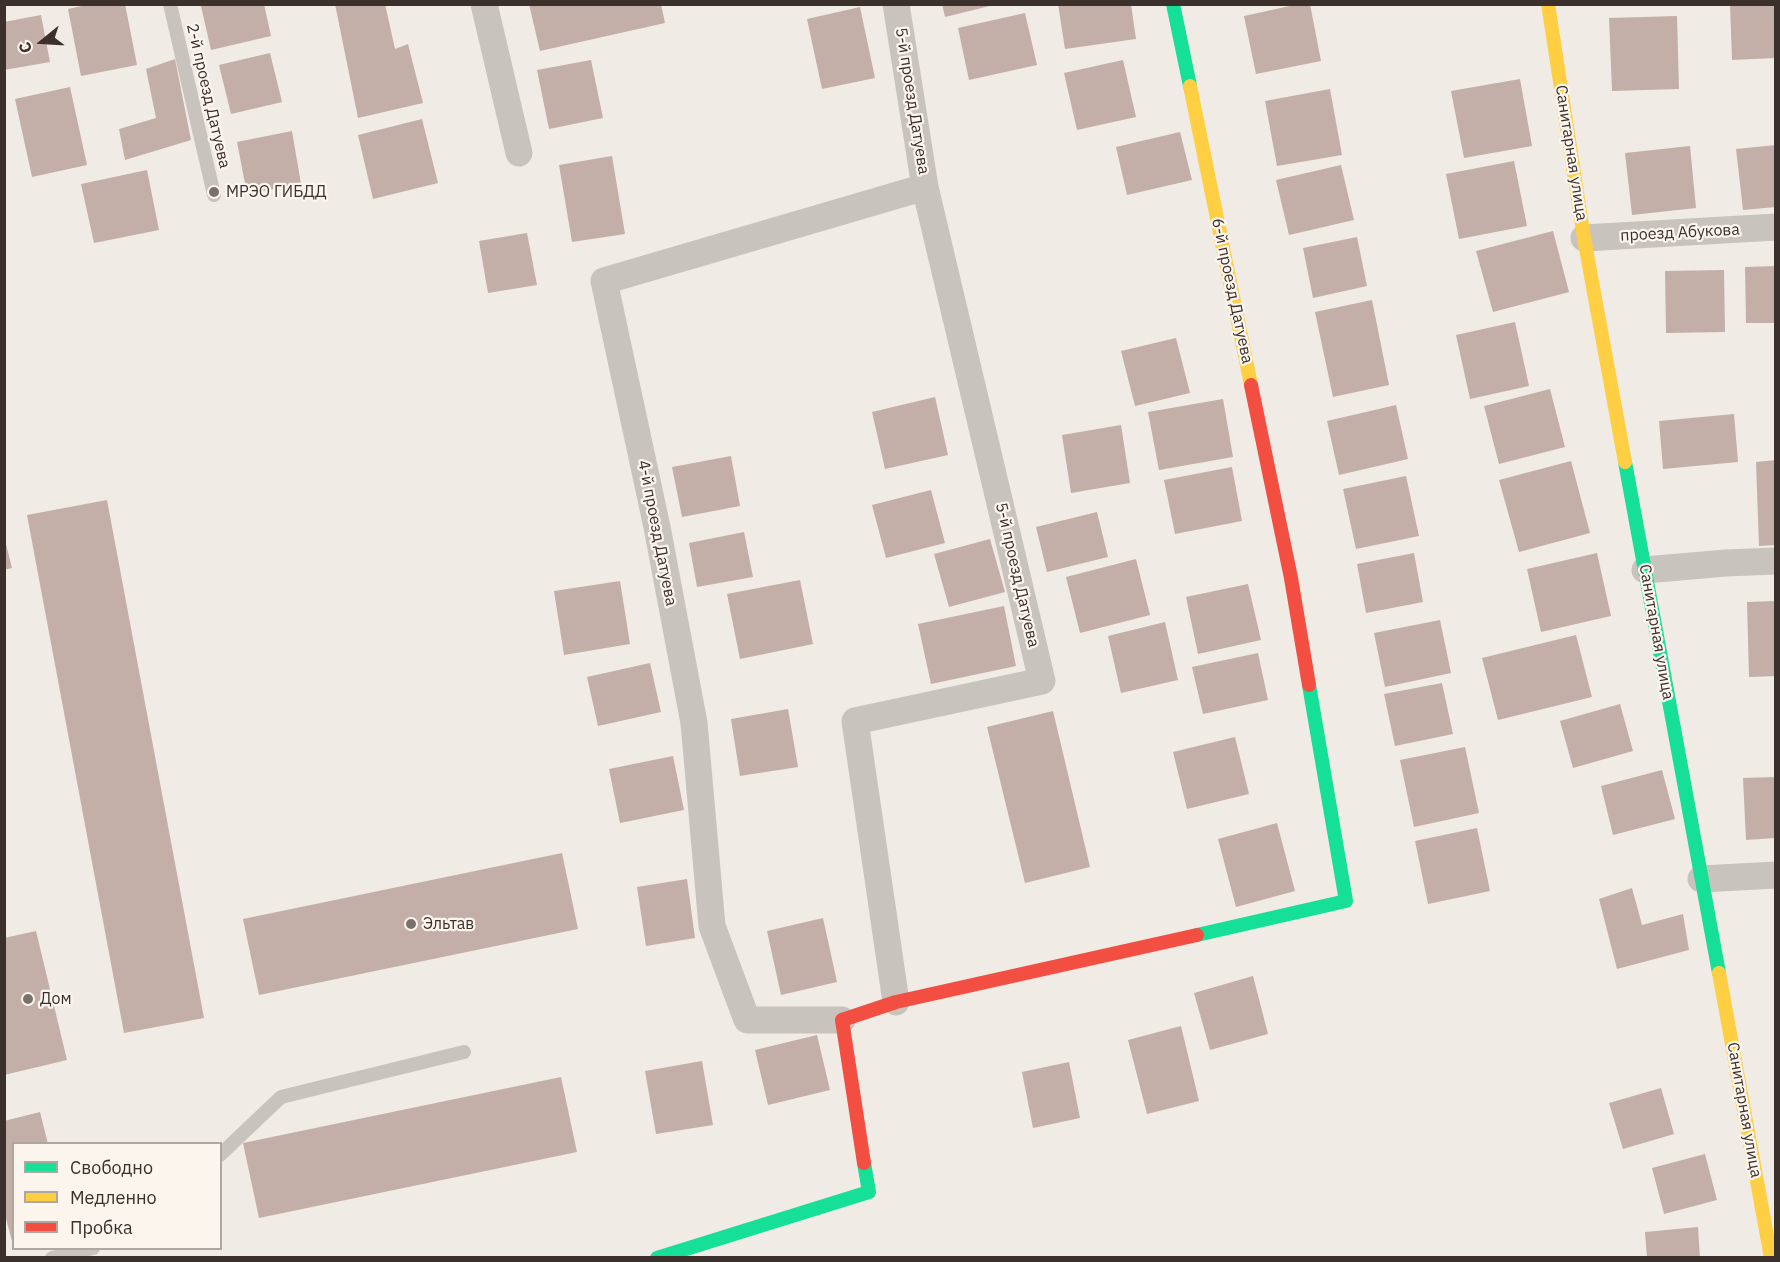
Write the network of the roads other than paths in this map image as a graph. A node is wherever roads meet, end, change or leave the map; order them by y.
1 (170, 4) edge
2 (484, 4) edge
3 (896, 4) edge
4 (1173, 4) edge
5 (1548, 4) edge
6 (519, 153) dead end
7 (926, 187) junction
8 (214, 195) dead end
9 (1776, 227) edge
10 (1584, 238) junction
11 (1776, 561) edge
12 (1645, 570) junction
13 (1776, 875) edge
14 (1701, 879) junction
15 (896, 1002) junction
16 (842, 1020) junction
17 (464, 1052) dead end
18 (222, 1153) edge
19 (84, 1250) edge
20 (52, 1257) edge
21 (657, 1257) edge
22 (1771, 1257) edge

1 - 8 lane, 2-й проезд Датуева
2 - 6 street
3 - 7 street, 5-й проезд Датуева
4 - 15 street, 6-й проезд Датуева
5 - 10 street, Санитарная улица
7 - 15 street, 5-й проезд Датуева
7 - 16 street, 4-й проезд Датуева
9 - 10 street, проезд Абукова
10 - 12 street, Санитарная улица
11 - 12 street
12 - 14 street, Санитарная улица
13 - 14 street
14 - 22 street, Санитарная улица
15 - 16 street
16 - 21 street
17 - 18 lane
19 - 20 lane

